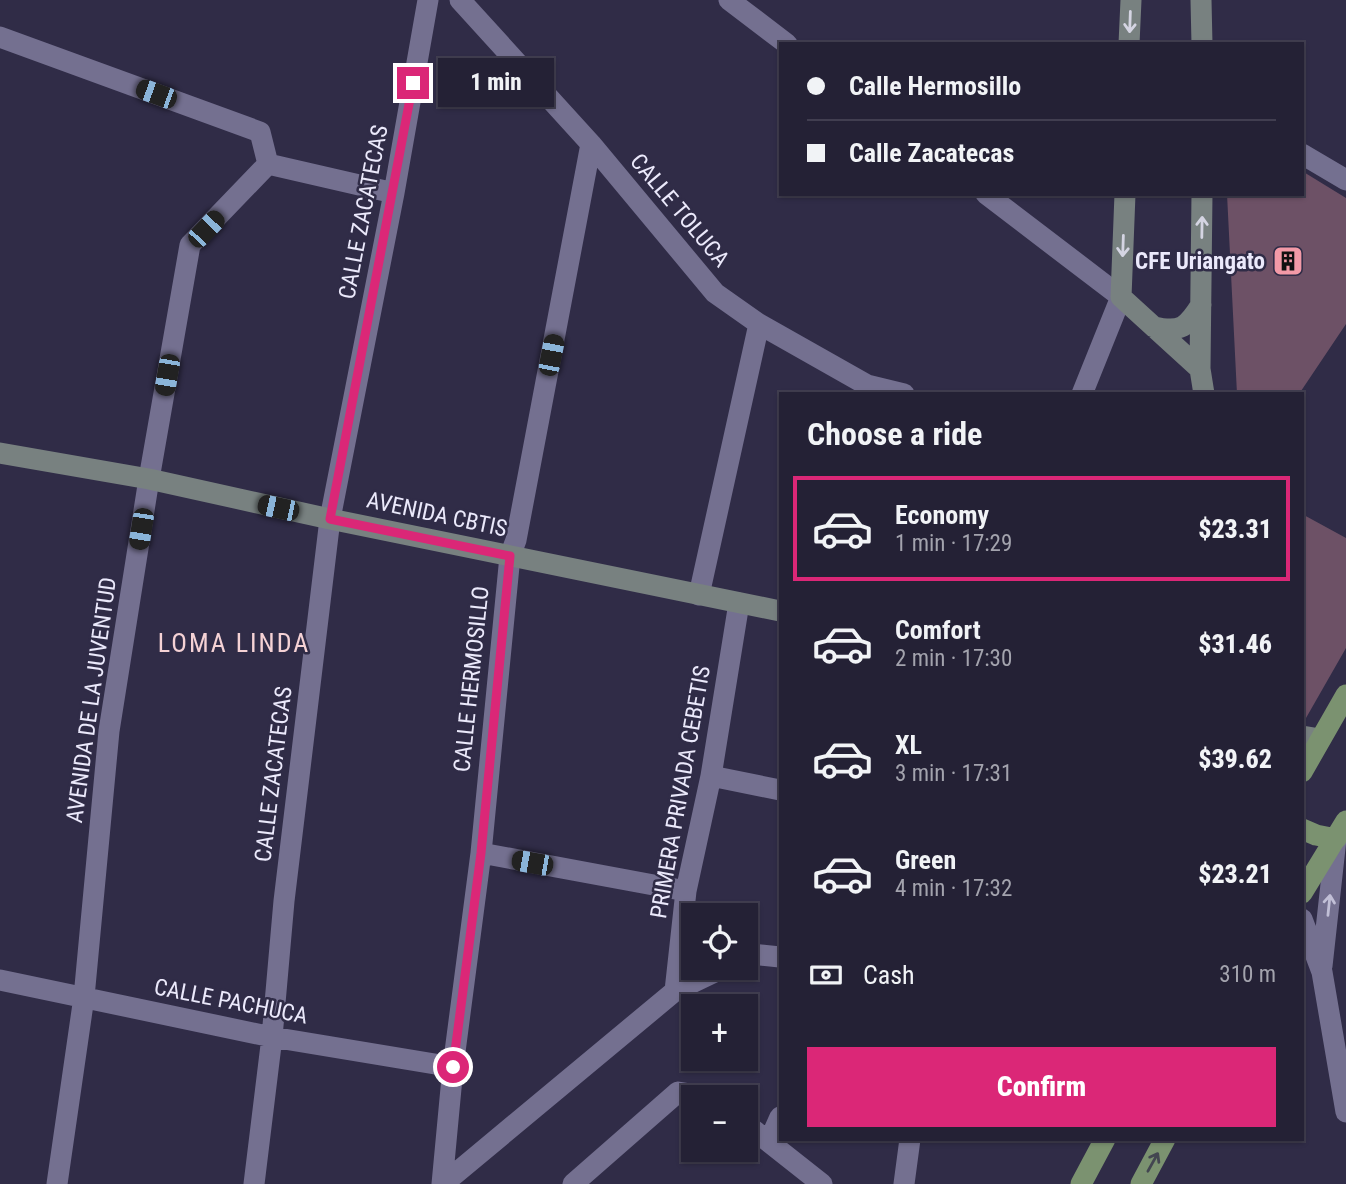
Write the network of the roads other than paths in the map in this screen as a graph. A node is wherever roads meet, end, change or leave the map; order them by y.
1 (428, 0) edge
2 (460, 0) edge
3 (729, 0) edge
4 (1131, 0) edge
5 (1201, 0) edge
6 (0, 37) edge
7 (784, 42) edge
8 (1129, 42) edge
9 (1202, 42) edge
10 (591, 144) junction
11 (1304, 155) edge
12 (268, 164) junction
13 (1346, 180) edge
14 (394, 193) junction
15 (989, 196) edge
16 (1125, 196) edge
17 (1202, 196) edge
18 (1121, 297) junction
19 (1201, 304) junction
20 (759, 324) junction
21 (1154, 327) junction
22 (1200, 369) junction
23 (897, 392) edge
24 (1084, 392) edge
25 (1204, 392) edge
26 (0, 453) edge
27 (149, 479) junction
28 (330, 519) junction
29 (510, 556) junction
30 (699, 595) junction
31 (739, 603) junction
32 (779, 611) edge
33 (1346, 695) edge
34 (1346, 731) edge
35 (1311, 737) edge
36 (1304, 764) edge
37 (711, 776) junction
38 (779, 790) edge
39 (1304, 830) edge
40 (1341, 830) edge
41 (481, 853) junction
42 (1304, 890) edge
43 (686, 891) junction
44 (1304, 924) edge
45 (758, 955) edge
46 (779, 957) edge
47 (1322, 971) junction
48 (0, 980) edge
49 (698, 980) edge
50 (675, 991) junction
51 (84, 998) junction
52 (272, 1037) junction
53 (453, 1067) junction
54 (681, 1092) edge
55 (1346, 1112) edge
56 (779, 1119) edge
57 (758, 1133) edge
58 (910, 1141) edge
59 (1104, 1141) edge
60 (1164, 1141) edge
61 (769, 1142) junction
62 (57, 1184) edge
63 (254, 1184) edge
64 (442, 1184) edge
65 (573, 1184) edge
66 (822, 1184) edge
67 (904, 1184) edge
68 (1082, 1184) edge
69 (1140, 1184) edge

1 - 14 street, CALLE ZACATECAS
2 - 10 street, CALLE TOLUCA
3 - 7 street
4 -> 8 street
5 - 9 street
6 - 12 street
10 - 20 street, CALLE TOLUCA
10 - 29 street, CALLE HERMOSILLO
11 - 13 street
12 - 14 street
12 - 27 street, AVENIDA DE LA JUVENTUD
14 - 28 street, CALLE ZACATECAS
15 - 18 street
16 -> 18 street
19 -> 17 street
18 - 21 street
18 - 24 street
19 - 21 street
19 - 22 street
20 - 23 street, CALLE TOLUCA
20 - 30 street
21 - 22 street
22 - 25 street
26 - 27 street, AVENIDA CBTIS
27 - 28 street, AVENIDA CBTIS
27 - 51 street, AVENIDA DE LA JUVENTUD
28 - 29 street, AVENIDA CBTIS
28 - 52 street, CALLE ZACATECAS
29 - 30 street, AVENIDA CBTIS
29 - 41 street, CALLE HERMOSILLO
30 - 31 street, AVENIDA CBTIS
31 - 32 street, AVENIDA CBTIS
31 - 37 street, PRIMERA PRIVADA CEBETIS
33 - 35 main road
34 - 35 main road
35 - 36 main road
37 - 38 street
37 - 43 street, PRIMERA PRIVADA CEBETIS
39 - 40 main road
40 - 42 main road
47 -> 40 street
41 - 43 street
41 - 53 street, CALLE HERMOSILLO
43 - 50 street, PRIMERA PRIVADA CEBETIS
44 - 47 street
45 - 46 street
47 - 55 street
48 - 51 street, CALLE PACHUCA
49 - 50 street
50 - 64 street
51 - 52 street, CALLE PACHUCA
51 - 62 street, AVENIDA DE LA JUVENTUD
52 - 53 street, CALLE PACHUCA
52 - 63 street, CALLE ZACATECAS
53 - 64 street, CALLE HERMOSILLO
54 - 65 street
56 - 61 street
57 - 61 street
58 - 67 street
59 - 68 main road
69 -> 60 main road
61 - 66 street

